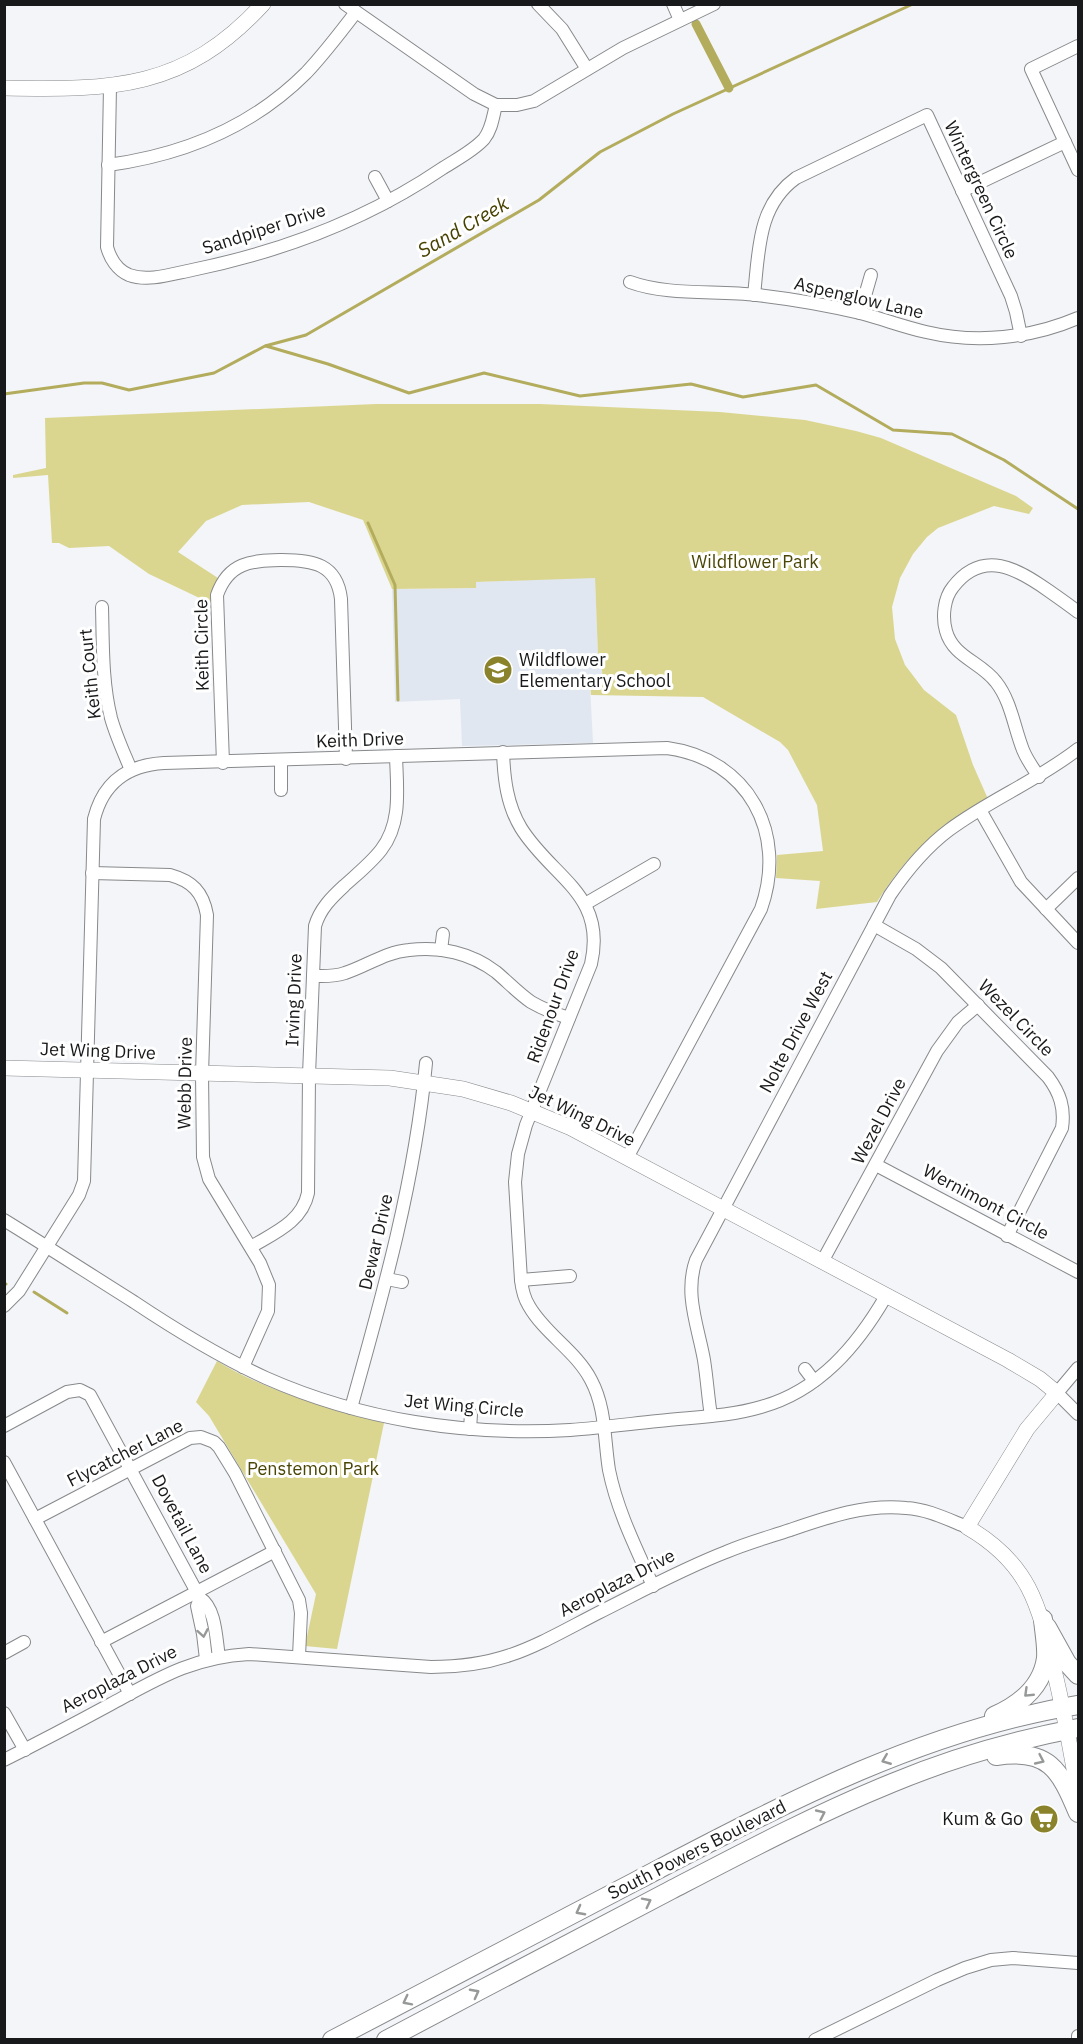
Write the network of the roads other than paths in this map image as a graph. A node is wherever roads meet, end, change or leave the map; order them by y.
1 (263, 4) edge
2 (345, 4) edge
3 (538, 4) edge
4 (673, 4) edge
5 (714, 4) edge
6 (356, 12) junction
7 (680, 20) junction
8 (1078, 46) edge
9 (587, 69) junction
10 (110, 87) junction
11 (4, 88) edge
12 (496, 105) junction
13 (1065, 142) junction
14 (108, 165) junction
15 (1078, 170) edge
16 (375, 177) dead end
17 (962, 191) junction
18 (388, 201) junction
19 (871, 275) dead end
20 (630, 282) dead end
21 (754, 295) junction
22 (860, 313) junction
23 (1078, 318) edge
24 (1021, 336) junction
25 (102, 607) dead end
26 (1078, 612) edge
27 (1078, 749) edge
28 (503, 752) junction
29 (396, 756) junction
30 (346, 759) junction
31 (281, 761) junction
32 (223, 763) junction
33 (131, 770) junction
34 (1039, 777) junction
35 (281, 790) dead end
36 (980, 810) junction
37 (654, 864) dead end
38 (92, 873) junction
39 (1078, 878) edge
40 (585, 904) junction
41 (1046, 909) junction
42 (874, 925) junction
43 (443, 934) dead end
44 (1078, 943) edge
45 (441, 950) junction
46 (313, 976) junction
47 (978, 1005) junction
48 (569, 1018) junction
49 (426, 1063) dead end
50 (4, 1068) edge
51 (87, 1070) junction
52 (202, 1074) junction
53 (309, 1076) junction
54 (424, 1082) junction
55 (532, 1111) junction
56 (627, 1158) junction
57 (876, 1165) junction
58 (723, 1208) junction
59 (4, 1220) edge
60 (1007, 1236) junction
61 (46, 1246) junction
62 (251, 1247) junction
63 (822, 1262) junction
64 (1078, 1272) edge
65 (570, 1276) dead end
66 (387, 1279) junction
67 (521, 1280) junction
68 (402, 1282) dead end
69 (151, 1296) dead end
70 (886, 1296) junction
71 (4, 1306) edge
72 (143, 1308) junction
73 (243, 1367) junction
74 (1078, 1368) edge
75 (805, 1369) dead end
76 (814, 1381) junction
77 (1057, 1393) junction
78 (351, 1408) junction
79 (471, 1414) dead end
80 (1078, 1414) edge
81 (711, 1416) junction
82 (4, 1426) edge
83 (605, 1426) junction
84 (470, 1429) junction
85 (4, 1462) edge
86 (131, 1469) junction
87 (35, 1519) junction
88 (967, 1527) junction
89 (275, 1551) junction
90 (653, 1586) junction
91 (199, 1595) junction
92 (1042, 1619) junction
93 (24, 1642) dead end
94 (101, 1642) junction
95 (4, 1653) edge
96 (299, 1656) junction
97 (212, 1658) junction
98 (1078, 1675) edge
99 (129, 1694) junction
100 (1071, 1706) edge
101 (4, 1713) edge
102 (1072, 1729) edge
103 (923, 1745) junction
104 (25, 1750) junction
105 (4, 1760) edge
106 (921, 1772) junction
107 (1078, 1792) edge
108 (1078, 1813) edge
109 (1078, 1964) edge
110 (332, 2040) edge
111 (386, 2040) edge
112 (815, 2040) edge

1 - 10 main road
2 - 6 street
3 - 9 street
4 - 7 street
5 - 7 street
6 - 12 street
6 - 14 street
7 - 9 street
8 - 13 street
9 - 12 street
10 - 11 main road
10 - 14 street, Sandpiper Drive
12 - 18 street, Sandpiper Drive
13 - 15 street
13 - 17 street
14 - 18 street, Sandpiper Drive
16 - 18 street
17 - 21 street, Wintergreen Circle
17 - 24 street, Wintergreen Circle
19 - 22 street
20 - 21 street, Aspenglow Lane
21 - 22 street, Aspenglow Lane
22 - 24 street, Aspenglow Lane
23 - 24 street, Aspenglow Lane
25 - 33 street, Keith Court
26 - 34 street
27 - 34 street, Nolte Drive West
28 - 29 street, Keith Drive
28 - 40 street, Ridenour Drive
28 - 56 street, Keith Drive
29 - 30 street, Keith Drive
29 - 46 street, Irving Drive
30 - 31 street, Keith Drive
30 - 32 street, Keith Circle
31 - 32 street, Keith Drive
31 - 35 street
32 - 33 street, Keith Drive
33 - 38 street, Keith Drive
34 - 36 street, Nolte Drive West
36 - 41 street
36 - 42 street, Nolte Drive West
37 - 40 street
38 - 51 street, Keith Drive
38 - 52 street, Webb Drive
39 - 41 street
40 - 48 street, Ridenour Drive
41 - 44 street
42 - 47 street, Wezel Circle
42 - 58 street, Nolte Drive West
43 - 45 street
45 - 46 street
45 - 48 street
46 - 53 street, Irving Drive
47 - 57 street, Wezel Drive
47 - 60 street, Wezel Circle
48 - 55 street, Ridenour Drive
49 - 54 street, Dewar Drive
50 - 51 main road, Jet Wing Drive
51 - 52 main road, Jet Wing Drive
51 - 61 street, Keith Drive
52 - 53 main road, Jet Wing Drive
52 - 62 street, Webb Drive
53 - 54 main road, Jet Wing Drive
53 - 62 street, Irving Drive
54 - 55 main road, Jet Wing Drive
54 - 66 street, Dewar Drive
55 - 56 main road, Jet Wing Drive
55 - 67 street, Ridenour Drive
56 - 58 main road, Jet Wing Drive
57 - 60 street, Wernimont Circle
57 - 63 street, Wezel Drive
58 - 63 main road, Jet Wing Drive
58 - 81 street, Nolte Drive West
59 - 61 street, Jet Wing Circle
60 - 64 street, Wernimont Circle
61 - 71 street, Keith Drive
61 - 72 street, Jet Wing Circle
62 - 73 street, Webb Drive
63 - 70 main road, Jet Wing Drive
65 - 67 street
66 - 68 street
66 - 78 street, Dewar Drive
67 - 83 street, Ridenour Drive
69 - 72 street
70 - 76 street, Jet Wing Circle
70 - 77 main road, Jet Wing Drive
72 - 73 street, Jet Wing Circle
73 - 78 street, Jet Wing Circle
74 - 77 street
75 - 76 street
76 - 81 street, Jet Wing Circle
77 - 80 street, Jet Wing Drive
77 - 88 main road
78 - 84 street, Jet Wing Circle
79 - 84 street
81 - 83 street, Jet Wing Circle
82 - 86 street, Dovetail Lane
83 - 84 street, Jet Wing Circle
83 - 90 street, Ridenour Drive
85 - 87 street
86 - 87 street, Flycatcher Lane
86 - 89 street, Flycatcher Lane
86 - 91 street, Dovetail Lane
87 - 94 street
88 - 90 street, Aeroplaza Drive
88 - 92 main road, Aeroplaza Drive
89 - 91 street
89 - 96 street, Flycatcher Lane
90 - 96 street, Aeroplaza Drive
91 - 94 street
91 - 97 street, Dovetail Lane
92 - 98 highway
92 - 100 main road, Aeroplaza Drive
92 -> 103 highway
93 - 95 street
94 - 99 street
96 - 97 street, Aeroplaza Drive
97 - 99 street, Aeroplaza Drive
99 - 104 street, Aeroplaza Drive
100 - 102 main road, Aeroplaza Drive
100 - 103 highway, South Powers Boulevard
101 - 104 street
102 - 106 highway, South Powers Boulevard
102 - 107 main road, Aeroplaza Drive
103 -> 110 highway, South Powers Boulevard
104 - 105 street, Aeroplaza Drive
106 -> 108 highway
111 -> 106 highway, South Powers Boulevard
109 - 112 street

